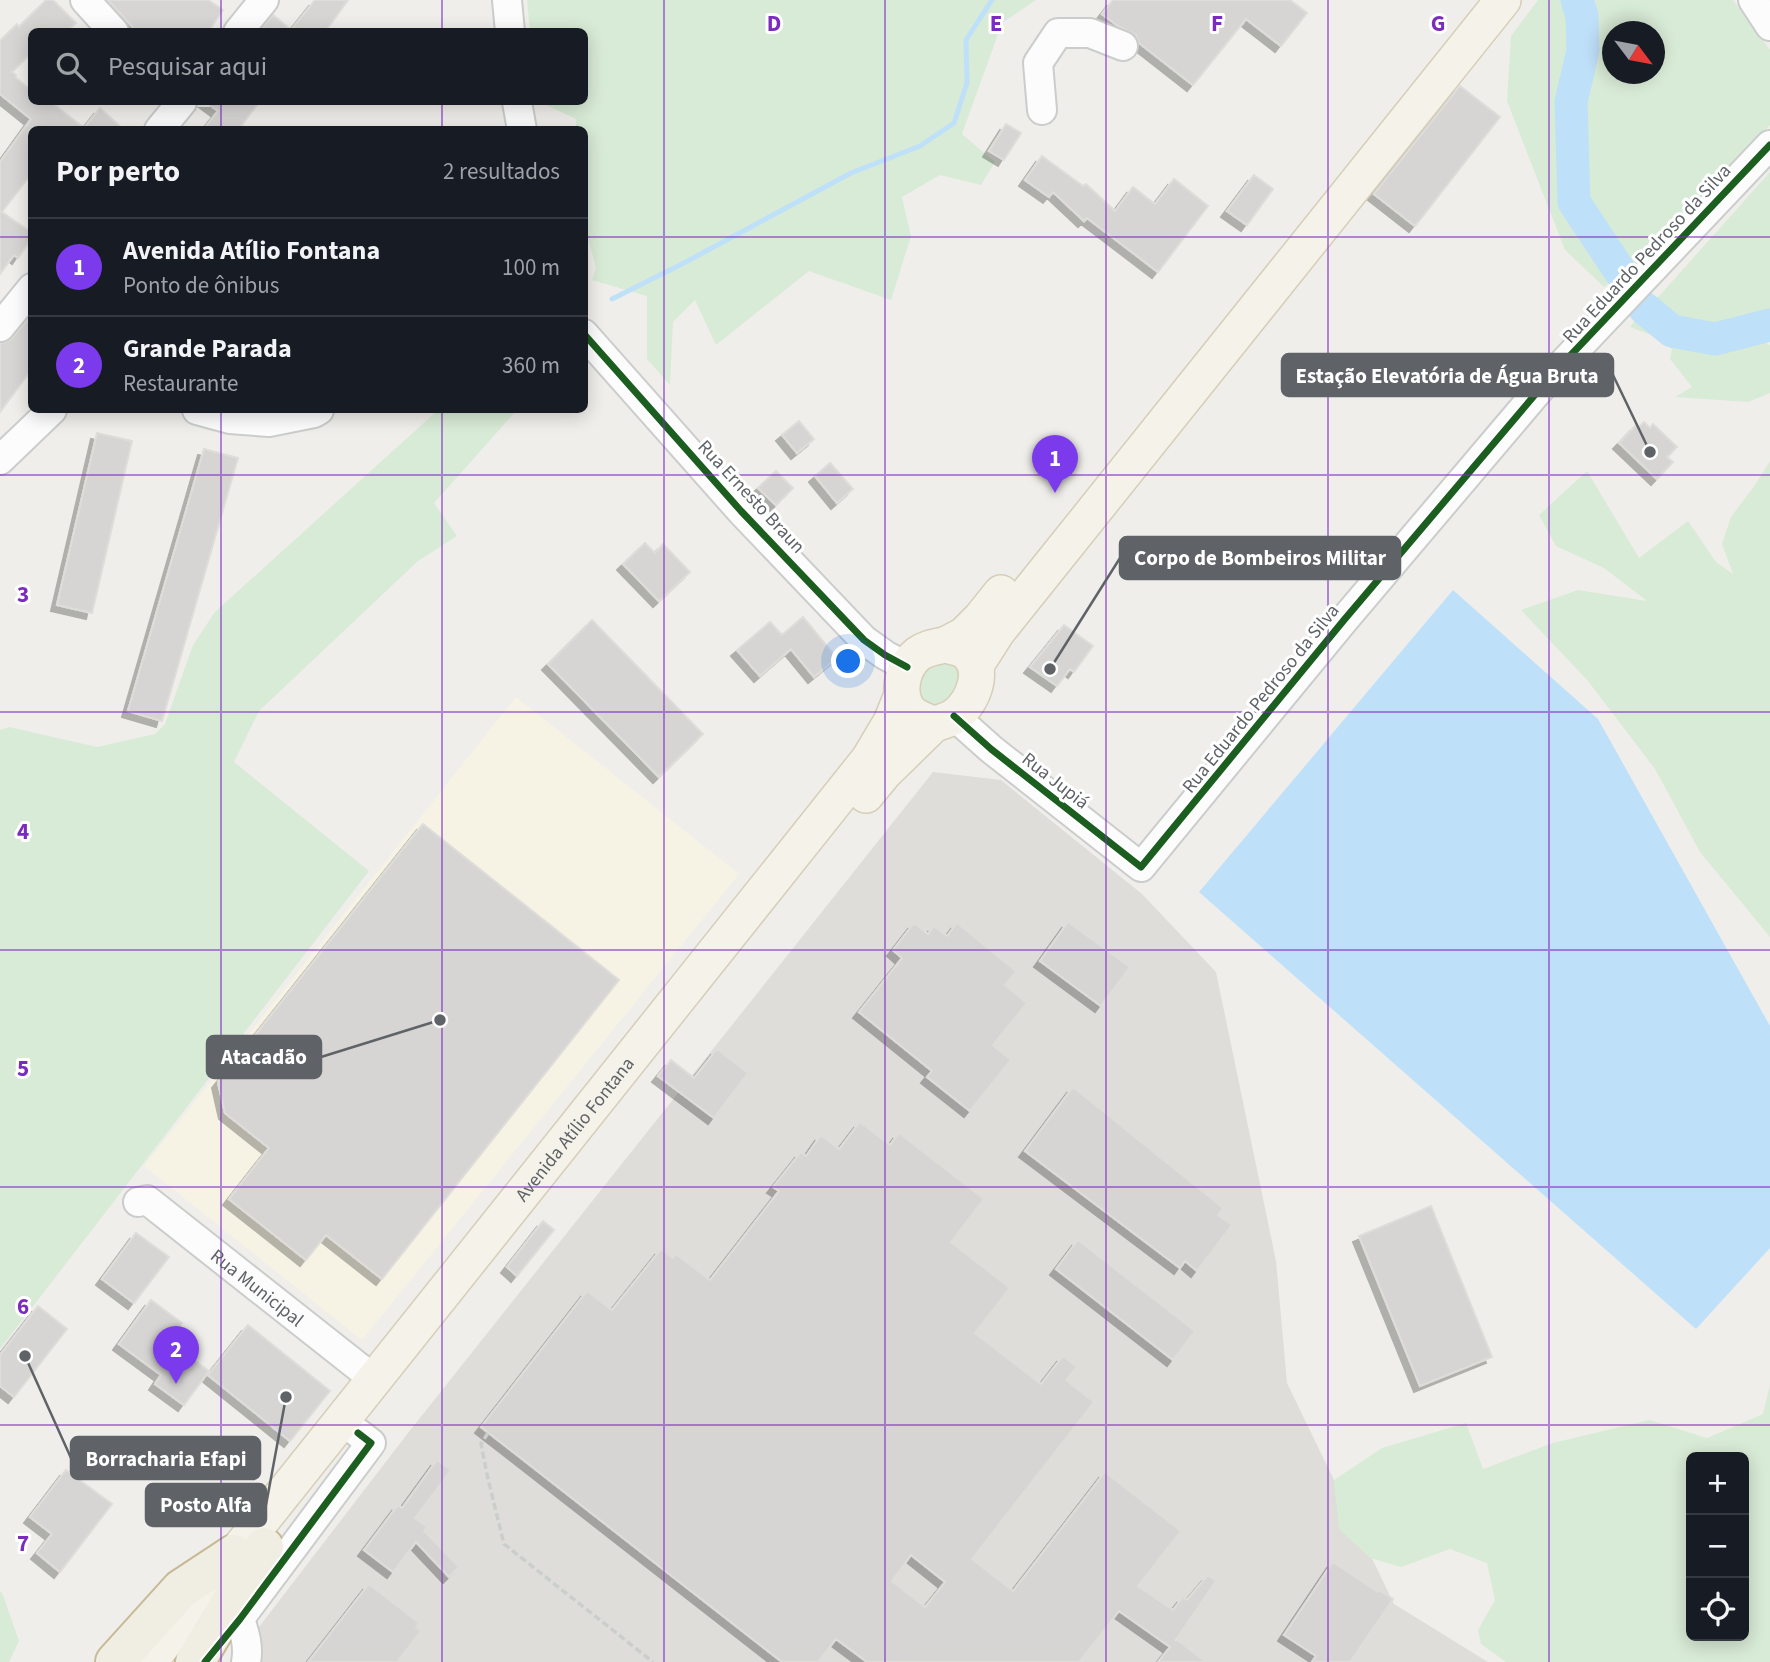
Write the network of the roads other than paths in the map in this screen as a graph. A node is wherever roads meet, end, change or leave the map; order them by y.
1 (85, 0) edge
2 (264, 0) edge
3 (507, 0) edge
4 (1476, 0) edge
5 (1503, 0) edge
6 (1753, 0) edge
7 (1770, 26) edge
8 (110, 28) edge
9 (241, 28) edge
10 (510, 28) edge
11 (1123, 46) dead end
12 (178, 105) edge
13 (518, 105) edge
14 (1042, 110) dead end
15 (162, 126) edge
16 (521, 126) edge
17 (1770, 145) edge
18 (28, 293) edge
19 (0, 327) edge
20 (588, 339) edge
21 (49, 413) edge
22 (208, 413) edge
23 (314, 413) edge
24 (0, 460) edge
25 (945, 645) junction
26 (976, 665) junction
27 (904, 681) junction
28 (944, 720) junction
29 (1141, 867) joint
30 (138, 1202) dead end
31 (377, 1377) junction
32 (364, 1438) junction
33 (249, 1550) junction
34 (240, 1619) junction
35 (115, 1662) edge
36 (149, 1662) edge
37 (174, 1662) edge
38 (195, 1662) edge
39 (205, 1662) edge
40 (246, 1662) edge

1 - 8 street
2 - 9 street
3 - 10 street
4 - 25 main road
5 - 26 main road
6 - 7 street
11 - 14 street
12 - 15 street
13 - 16 street
17 - 29 street, Rua Eduardo Pedroso da Silva
18 - 19 street
20 - 27 street, Rua Ernesto Braun
21 - 24 street
22 - 23 street
25 - 26 main road
25 - 27 main road
26 - 28 main road
27 - 28 main road
27 - 31 main road, Avenida Atílio Fontana
28 - 29 street, Rua Jupiá
28 - 32 main road, Avenida Atílio Fontana
30 - 31 street, Rua Municipal
31 - 33 main road, Avenida Atílio Fontana
32 - 33 main road, Avenida Atílio Fontana
32 - 34 street
33 - 35 highway
33 - 36 main road
33 - 37 main road
33 - 38 highway
34 - 39 street
34 - 40 street

